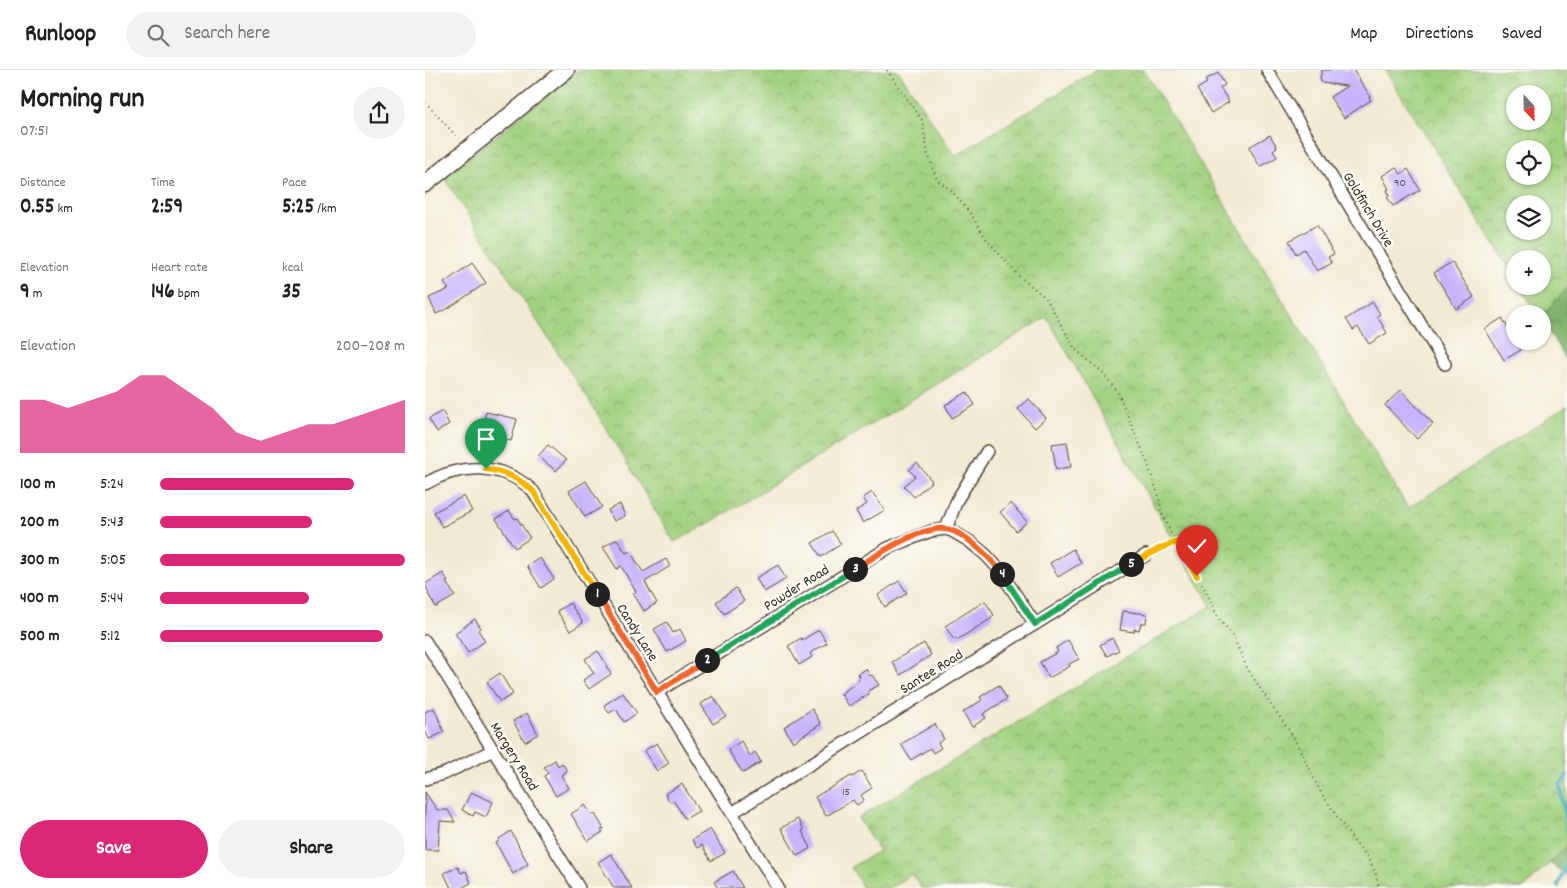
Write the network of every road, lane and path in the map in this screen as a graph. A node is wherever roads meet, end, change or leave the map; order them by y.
1 (566, 70) edge
2 (887, 70) edge
3 (1267, 70) edge
4 (425, 102) edge
5 (468, 150) junction
6 (425, 184) edge
7 (1445, 364) dead end
8 (987, 451) dead end
9 (427, 480) edge
10 (946, 529) junction
11 (1176, 542) junction
12 (1146, 555) joint
13 (1035, 624) junction
14 (425, 641) edge
15 (657, 692) junction
16 (493, 750) junction
17 (425, 779) edge
18 (733, 813) junction
19 (579, 888) edge
20 (779, 888) edge
21 (1379, 888) edge

1 - 5 street
2 - 11 path
3 - 7 street, Goldfinch Drive
4 - 5 path
5 - 6 street
8 - 10 street
9 - 15 street, Candy Lane
10 - 13 street
10 - 15 street, Powder Road
11 - 12 path
11 - 21 path
12 - 13 street, Santee Road
13 - 18 street, Santee Road
14 - 16 street, Margery Road
15 - 18 street, Candy Lane
16 - 17 street
16 - 19 street, Margery Road
18 - 20 street, Candy Lane

